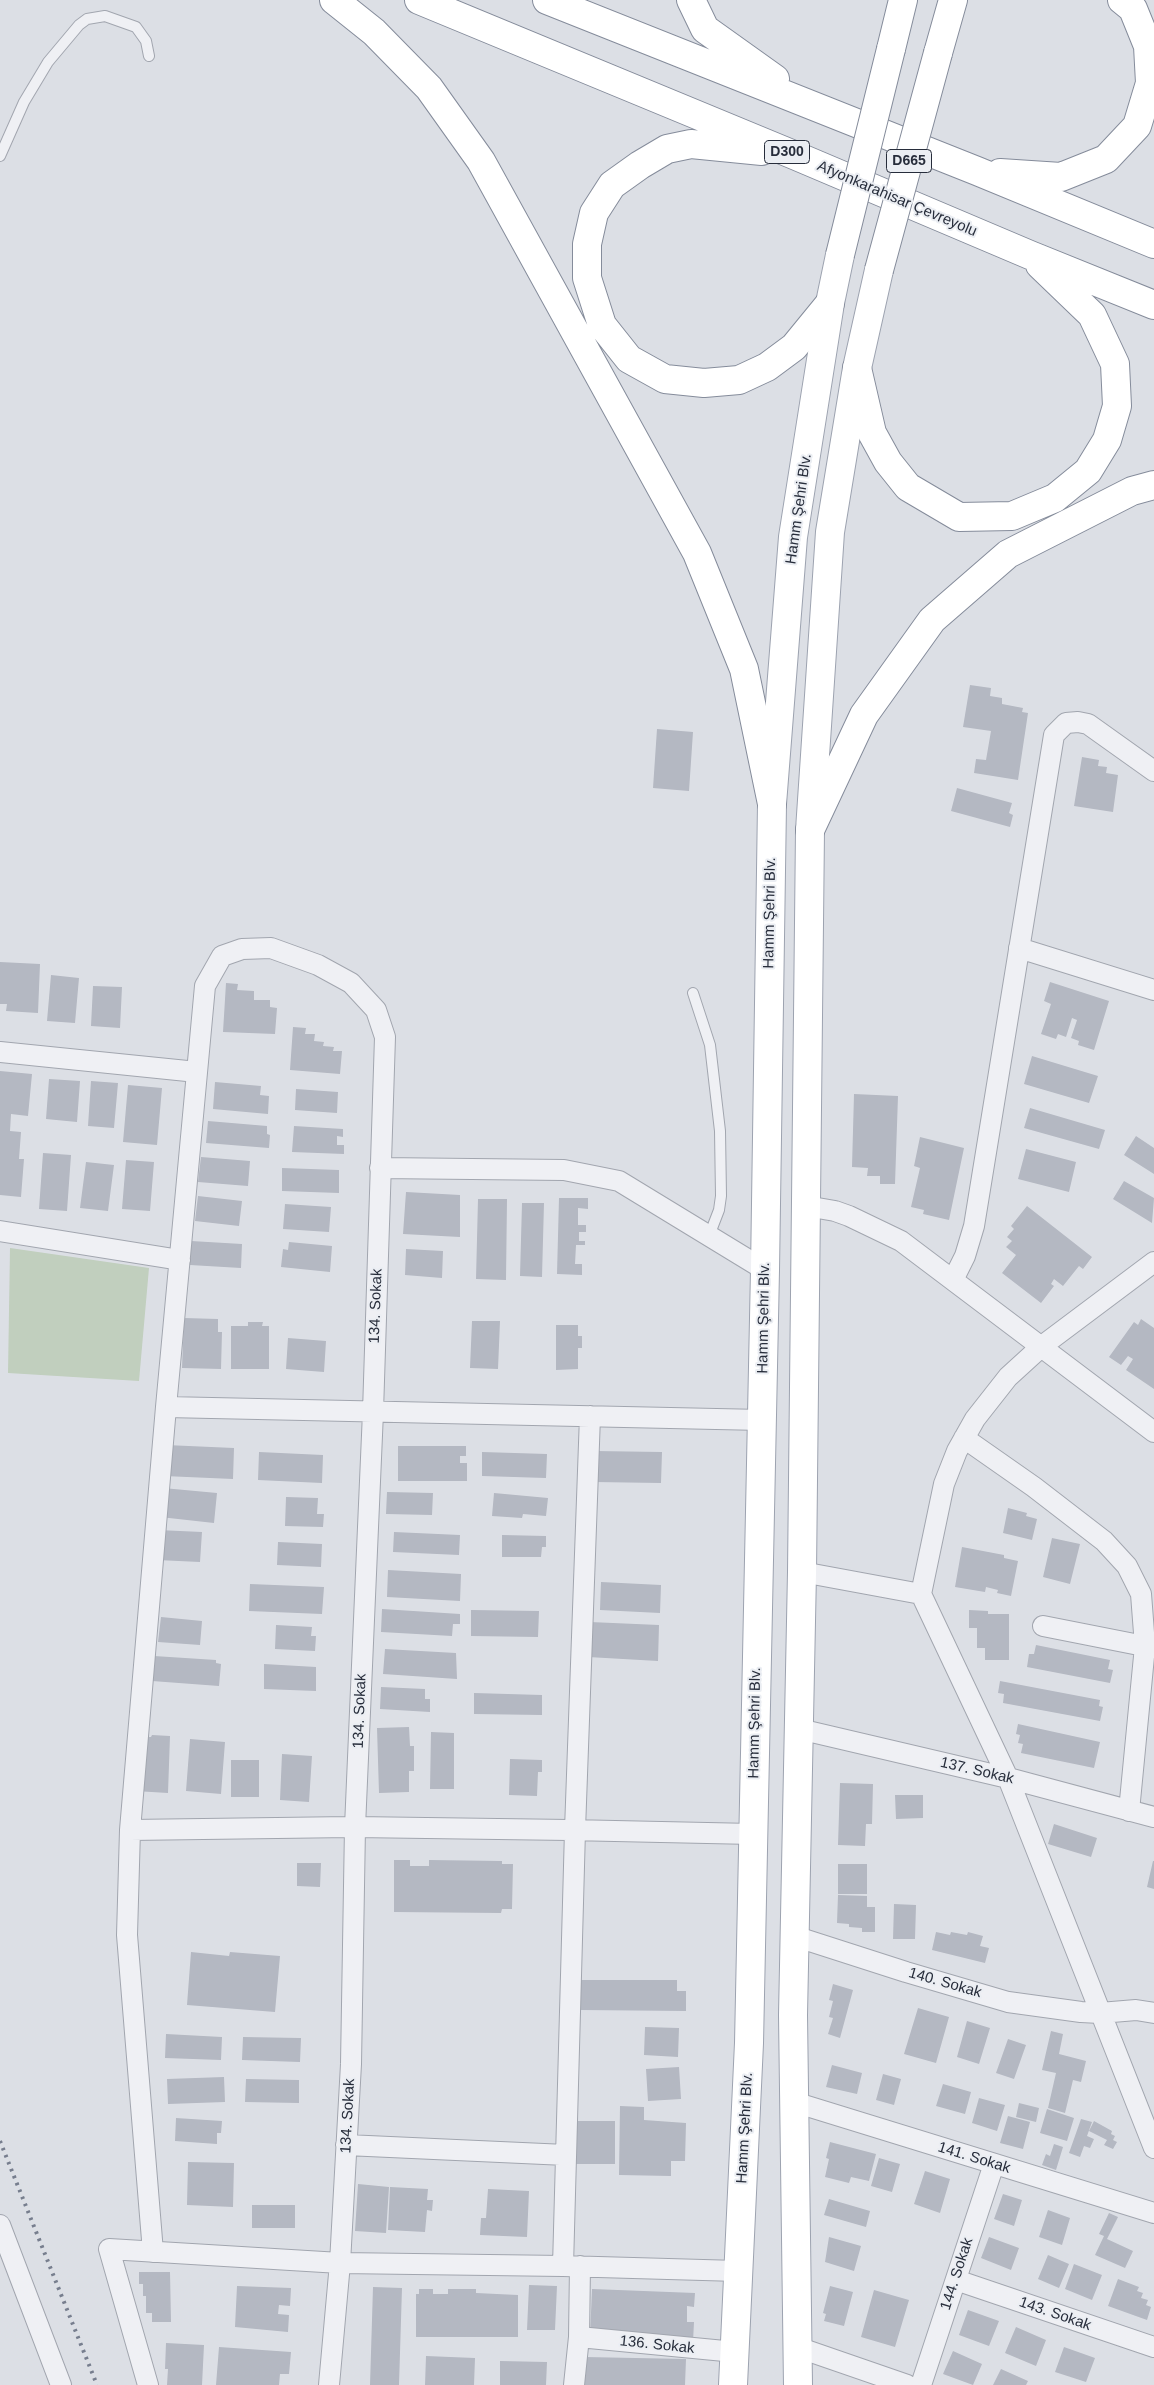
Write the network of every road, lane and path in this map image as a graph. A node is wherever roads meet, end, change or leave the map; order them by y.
1 (334, 0) edge
2 (419, 0) edge
3 (547, 0) edge
4 (691, 0) edge
5 (903, 0) edge
6 (1122, 0) edge
7 (956, 5) edge
8 (149, 56) dead end
9 (811, 104) junction
10 (794, 155) junction
11 (0, 156) edge
12 (977, 171) junction
13 (1154, 244) edge
14 (1030, 255) junction
15 (830, 303) junction
16 (1154, 305) edge
17 (856, 368) junction
18 (1154, 485) edge
19 (1154, 770) edge
20 (772, 804) junction
21 (810, 830) junction
22 (1019, 948) junction
23 (1154, 990) edge
24 (694, 993) dead end
25 (0, 1052) edge
26 (197, 1072) junction
27 (380, 1168) junction
28 (806, 1206) junction
29 (0, 1231) edge
30 (710, 1236) junction
31 (180, 1260) junction
32 (1154, 1262) edge
33 (765, 1270) junction
34 (953, 1280) junction
35 (1042, 1346) junction
36 (166, 1407) junction
37 (373, 1412) junction
38 (590, 1416) junction
39 (762, 1420) junction
40 (1154, 1432) edge
41 (964, 1438) junction
42 (802, 1572) junction
43 (921, 1594) junction
44 (1043, 1626) dead end
45 (1150, 1647) edge
46 (799, 1729) junction
47 (1008, 1778) junction
48 (1129, 1810) junction
49 (1154, 1817) edge
50 (355, 1827) junction
51 (130, 1830) junction
52 (575, 1830) junction
53 (753, 1834) junction
54 (794, 1936) junction
55 (1100, 2013) junction
56 (1154, 2013) edge
57 (794, 2102) junction
58 (346, 2146) junction
59 (1154, 2148) edge
60 (566, 2155) junction
61 (994, 2164) junction
62 (1154, 2213) edge
63 (0, 2224) edge
64 (153, 2252) junction
65 (340, 2263) junction
66 (571, 2266) junction
67 (738, 2270) junction
68 (956, 2280) junction
69 (579, 2337) junction
70 (1154, 2347) edge
71 (797, 2348) junction
72 (734, 2352) junction
73 (61, 2385) edge
74 (148, 2385) edge
75 (329, 2385) edge
76 (574, 2385) edge
77 (733, 2385) edge
78 (798, 2385) edge
79 (907, 2385) edge
80 (921, 2385) edge

1 - 20 main road
2 - 10 main road, Afyonkarahisar Çevreyolu / D300
3 - 9 main road
4 - 9 main road
5 - 15 main road, Hamm Şehri Blv. / D665, bridge
6 - 12 main road
7 - 17 main road, D665, bridge
8 - 11 lane
9 - 12 main road
10 - 14 main road, Afyonkarahisar Çevreyolu / D300
10 - 15 main road
12 - 13 main road
14 - 16 main road, Afyonkarahisar Çevreyolu / D300
14 - 17 main road
15 - 20 main road, Hamm Şehri Blv.
17 - 21 main road
18 - 21 main road
19 - 22 street
20 - 33 main road, Hamm Şehri Blv.
21 - 28 main road
22 - 23 street
22 - 34 street
24 - 30 lane
25 - 26 street
26 - 27 street, 134. Sokak
26 - 31 street
27 - 30 street
27 - 37 street, 134. Sokak
28 - 34 street
28 - 42 main road
29 - 31 street
30 - 33 street
31 - 36 street
32 - 35 street
33 - 39 main road, Hamm Şehri Blv.
34 - 35 street
35 - 40 street
35 - 41 street
36 - 37 street
36 - 51 street
37 - 38 street
37 - 50 street, 134. Sokak
38 - 39 street
38 - 52 street
39 - 53 main road, Hamm Şehri Blv.
41 - 43 street
41 - 45 street
42 - 43 street
42 - 46 main road
43 - 47 street
44 - 45 street
45 - 48 street
46 - 47 street, 137. Sokak
46 - 54 main road
47 - 48 street, 137. Sokak
47 - 55 street
48 - 49 street, 137. Sokak
50 - 51 street
50 - 52 street
50 - 58 street, 134. Sokak
51 - 64 street
52 - 53 street
52 - 60 street
53 - 67 main road, Hamm Şehri Blv.
54 - 55 street, 140. Sokak
54 - 57 main road
55 - 56 street, 140. Sokak
55 - 59 street
57 - 61 street, 141. Sokak
57 - 71 main road
58 - 60 street
58 - 65 street, 134. Sokak
60 - 66 street
61 - 62 street, 141. Sokak
61 - 68 street, 144. Sokak
63 - 73 street
64 - 65 street
64 - 74 street
65 - 66 street
65 - 75 street, 134. Sokak
66 - 67 street
66 - 69 street
67 - 72 main road, Hamm Şehri Blv.
68 - 70 street, 143. Sokak
68 - 80 street, 144. Sokak
69 - 72 street, 136. Sokak
69 - 76 street
71 - 78 main road
71 - 79 street
72 - 77 main road, Hamm Şehri Blv.

